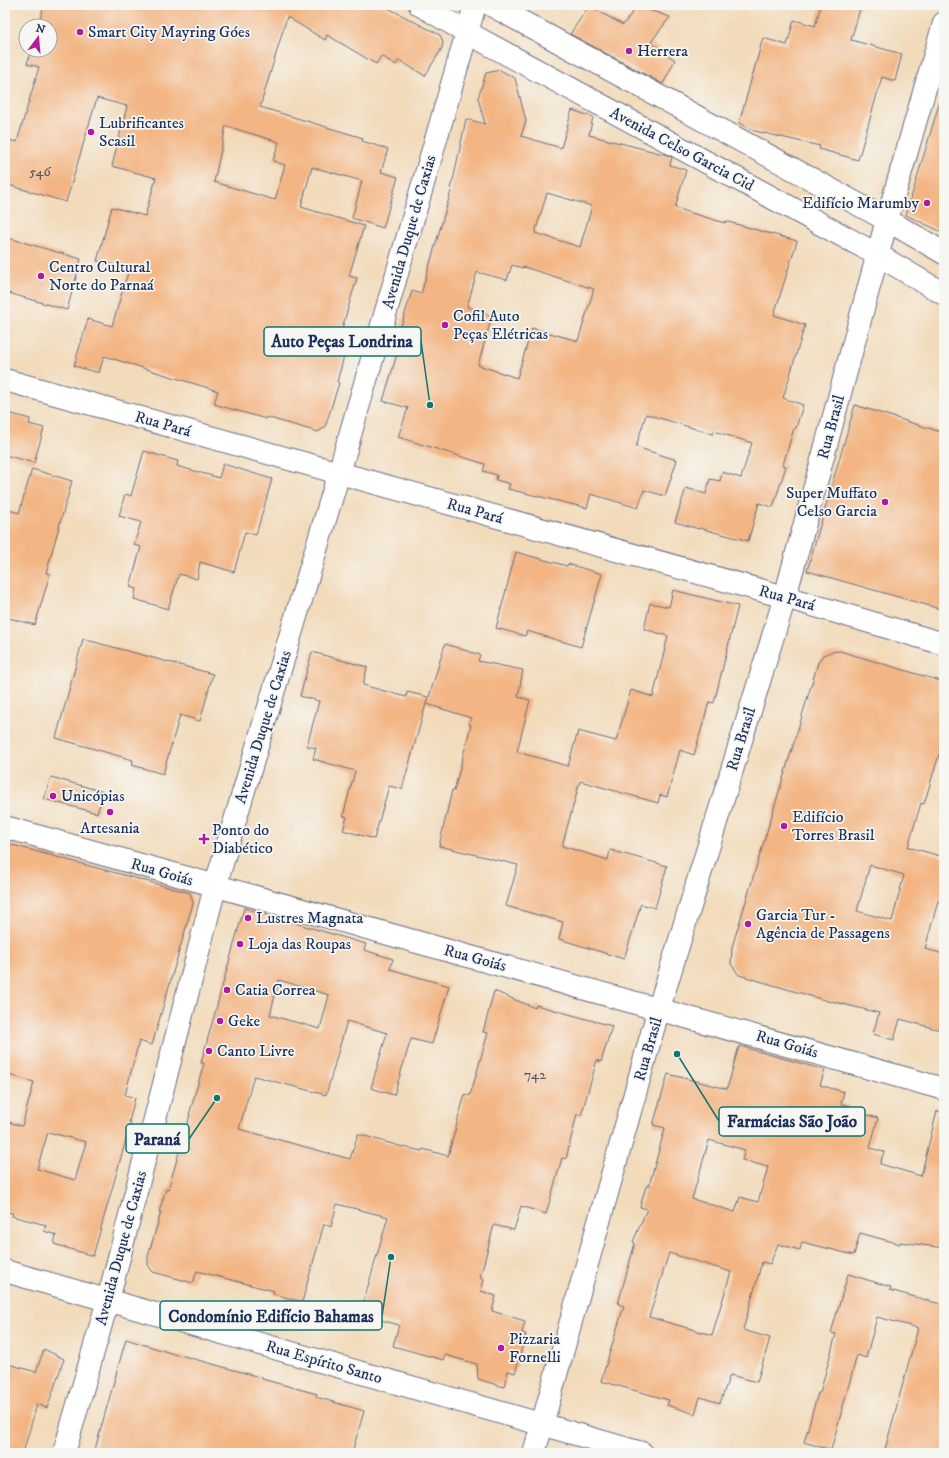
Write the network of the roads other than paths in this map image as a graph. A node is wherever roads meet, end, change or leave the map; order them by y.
1 (420, 5) edge
2 (475, 5) edge
3 (491, 5) edge
4 (468, 33) junction
5 (942, 36) edge
6 (601, 65) junction
7 (585, 96) junction
8 (720, 130) junction
9 (706, 162) junction
10 (887, 220) junction
11 (944, 253) edge
12 (878, 255) junction
13 (944, 294) edge
14 (5, 380) edge
15 (339, 473) junction
16 (784, 597) junction
17 (944, 644) edge
18 (5, 827) edge
19 (215, 886) junction
20 (659, 1008) junction
21 (944, 1089) edge
22 (5, 1271) edge
23 (108, 1300) junction
24 (542, 1424) junction
25 (64, 1453) edge
26 (534, 1453) edge
27 (642, 1453) edge

1 - 4 main road, Avenida Celso Garcia Cid
2 - 4 main road, Avenida Duque de Caxias
3 - 6 main road
4 - 7 main road, Avenida Celso Garcia Cid
4 - 15 main road, Avenida Duque de Caxias
5 - 10 main road, Rua Brasil
6 - 7 main road
6 - 8 main road
7 - 9 main road, Avenida Celso Garcia Cid
8 - 9 main road
8 - 10 main road
9 - 12 main road, Avenida Celso Garcia Cid
10 - 11 main road
10 - 12 main road, Rua Brasil
12 - 13 main road, Avenida Celso Garcia Cid
12 - 16 main road, Rua Brasil
14 - 15 main road, Rua Pará
15 - 16 main road, Rua Pará
15 - 19 main road, Avenida Duque de Caxias
16 - 17 main road, Rua Pará
16 - 20 main road, Rua Brasil
18 - 19 main road, Rua Goiás
19 - 20 main road, Rua Goiás
19 - 23 main road, Avenida Duque de Caxias
20 - 21 main road, Rua Goiás
20 - 24 main road, Rua Brasil
22 - 23 main road, Rua Espírito Santo
23 - 24 main road, Rua Espírito Santo
23 - 25 main road, Avenida Duque de Caxias
24 - 26 main road, Rua Brasil
24 - 27 main road, Rua Espírito Santo

